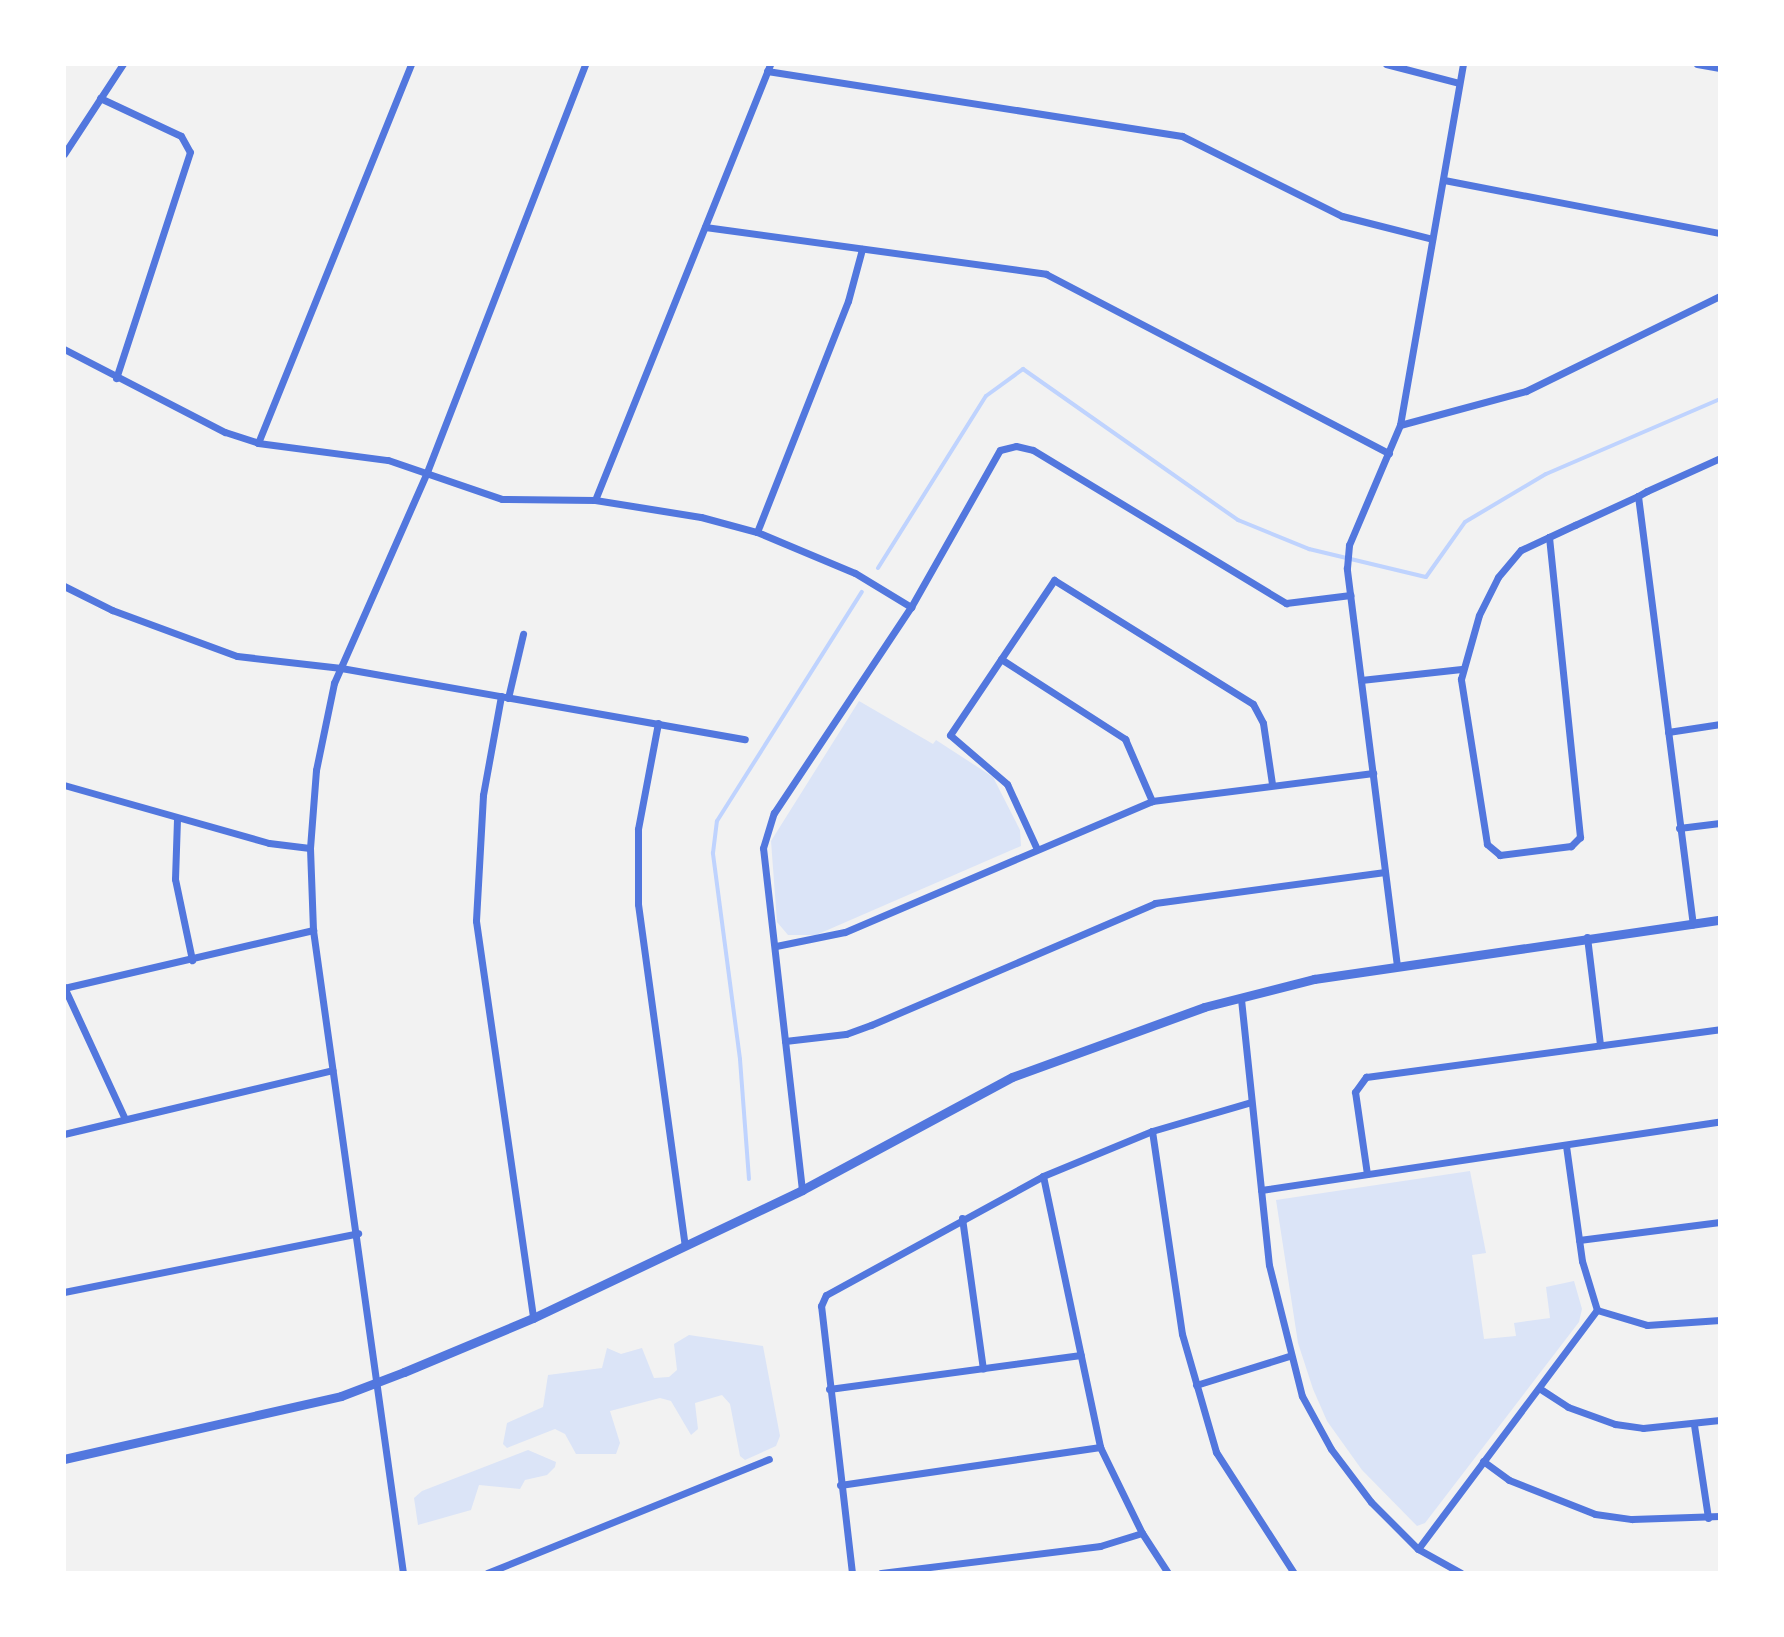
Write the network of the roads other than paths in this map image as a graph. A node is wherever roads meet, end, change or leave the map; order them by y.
1 (123, 64) edge
2 (411, 64) edge
3 (585, 64) edge
4 (1386, 64) edge
5 (1463, 64) edge
6 (1697, 64) edge
7 (769, 68) edge
8 (1720, 68) edge
9 (1459, 83) junction
10 (100, 98) junction
11 (64, 154) edge
12 (1444, 180) junction
13 (705, 227) junction
14 (1720, 233) edge
15 (1432, 239) junction
16 (862, 249) junction
17 (1720, 296) edge
18 (64, 349) edge
19 (116, 378) junction
20 (1400, 425) junction
21 (258, 443) junction
22 (1389, 453) junction
23 (1720, 458) edge
24 (427, 472) junction
25 (1638, 496) junction
26 (595, 500) junction
27 (757, 532) junction
28 (1549, 537) junction
29 (64, 586) edge
30 (1351, 595) junction
31 (911, 607) junction
32 (523, 634) dead end
33 (1001, 659) junction
34 (341, 668) junction
35 (1461, 669) junction
36 (1361, 680) junction
37 (504, 697) junction
38 (658, 723) junction
39 (1720, 724) edge
40 (1668, 732) junction
41 (745, 739) dead end
42 (1373, 773) junction
43 (1272, 784) junction
44 (64, 785) edge
45 (1152, 801) junction
46 (177, 819) junction
47 (1720, 823) edge
48 (1679, 828) junction
49 (1036, 847) junction
50 (310, 848) junction
51 (1385, 872) junction
52 (1720, 920) edge
53 (1693, 924) junction
54 (313, 930) junction
55 (1587, 937) junction
56 (776, 946) junction
57 (192, 960) junction
58 (1397, 966) junction
59 (64, 988) edge
60 (1241, 999) junction
61 (1720, 1029) edge
62 (785, 1041) junction
63 (1600, 1045) junction
64 (332, 1070) junction
65 (1251, 1102) junction
66 (125, 1119) junction
67 (1720, 1121) edge
68 (1152, 1131) junction
69 (64, 1134) edge
70 (1566, 1145) junction
71 (1367, 1174) junction
72 (1043, 1176) junction
73 (802, 1190) junction
74 (1261, 1190) junction
75 (962, 1218) junction
76 (1720, 1222) edge
77 (358, 1233) junction
78 (1579, 1240) junction
79 (685, 1246) junction
80 (64, 1292) edge
81 (1597, 1310) junction
82 (533, 1318) junction
83 (1720, 1320) edge
84 (1081, 1355) junction
85 (1289, 1356) junction
86 (983, 1369) junction
87 (375, 1383) junction
88 (1196, 1385) junction
89 (829, 1389) junction
90 (1542, 1390) junction
91 (1720, 1420) edge
92 (1694, 1425) junction
93 (1100, 1447) junction
94 (64, 1459) edge
95 (769, 1459) dead end
96 (1483, 1461) junction
97 (840, 1485) junction
98 (1720, 1516) edge
99 (1708, 1518) junction
100 (1142, 1533) junction
101 (1418, 1549) junction
102 (403, 1573) edge
103 (487, 1573) edge
104 (852, 1573) edge
105 (881, 1573) edge
106 (1168, 1573) edge
107 (1294, 1573) edge
108 (1461, 1573) edge

1 - 10 street
2 - 21 street
3 - 24 street
4 - 9 street
5 - 9 street
6 - 8 street
7 - 13 street
7 - 15 street
9 - 12 street
10 - 11 street
10 - 19 street
12 - 14 street
12 - 15 street
13 - 16 street
13 - 26 street
15 - 20 street
16 - 22 street
16 - 27 street
17 - 20 street
18 - 19 street
19 - 21 street
20 - 22 street
21 - 24 street
22 - 30 street
23 - 25 street
24 - 26 street
24 - 34 street
25 - 28 street
25 - 40 street
26 - 27 street
27 - 31 street
28 - 35 street
28 - 35 street
29 - 34 street
30 - 31 street
30 - 36 street
31 - 56 street
32 - 37 street
33 - 43 street
33 - 45 street
33 - 49 street
34 - 37 street
34 - 50 street
35 - 36 street
36 - 42 street
37 - 38 street
37 - 82 street
38 - 41 street
38 - 79 street
39 - 40 street
40 - 48 street
42 - 43 street
42 - 51 street
43 - 45 street
44 - 46 street
45 - 49 street
46 - 50 street
46 - 57 street
47 - 48 street
48 - 53 street
49 - 56 street
50 - 54 street
51 - 58 street
51 - 62 street
52 - 53 street
53 - 55 street
54 - 57 street
54 - 64 street
55 - 58 street
55 - 63 street
56 - 62 street
57 - 59 street
58 - 60 street
59 - 66 street
60 - 65 street
60 - 73 street
61 - 63 street
62 - 73 street
63 - 71 street
64 - 66 street
64 - 77 street
65 - 68 street
65 - 74 street
66 - 69 street
67 - 70 street
68 - 72 street
68 - 88 street
70 - 71 street
70 - 78 street
71 - 74 street
72 - 75 street
72 - 84 street
73 - 79 street
74 - 85 street
75 - 86 street
75 - 89 street
76 - 78 street
77 - 80 street
77 - 87 street
78 - 81 street
79 - 82 street
81 - 83 street
81 - 90 street
82 - 87 street
84 - 86 street
84 - 93 street
85 - 88 street
85 - 101 street
86 - 89 street
87 - 94 street
87 - 102 street
88 - 107 street
89 - 97 street
90 - 92 street
90 - 96 street
91 - 92 street
92 - 99 street
93 - 97 street
93 - 100 street
95 - 103 street
96 - 99 street
96 - 101 street
97 - 104 street
98 - 99 street
100 - 105 street
100 - 106 street
101 - 108 street

